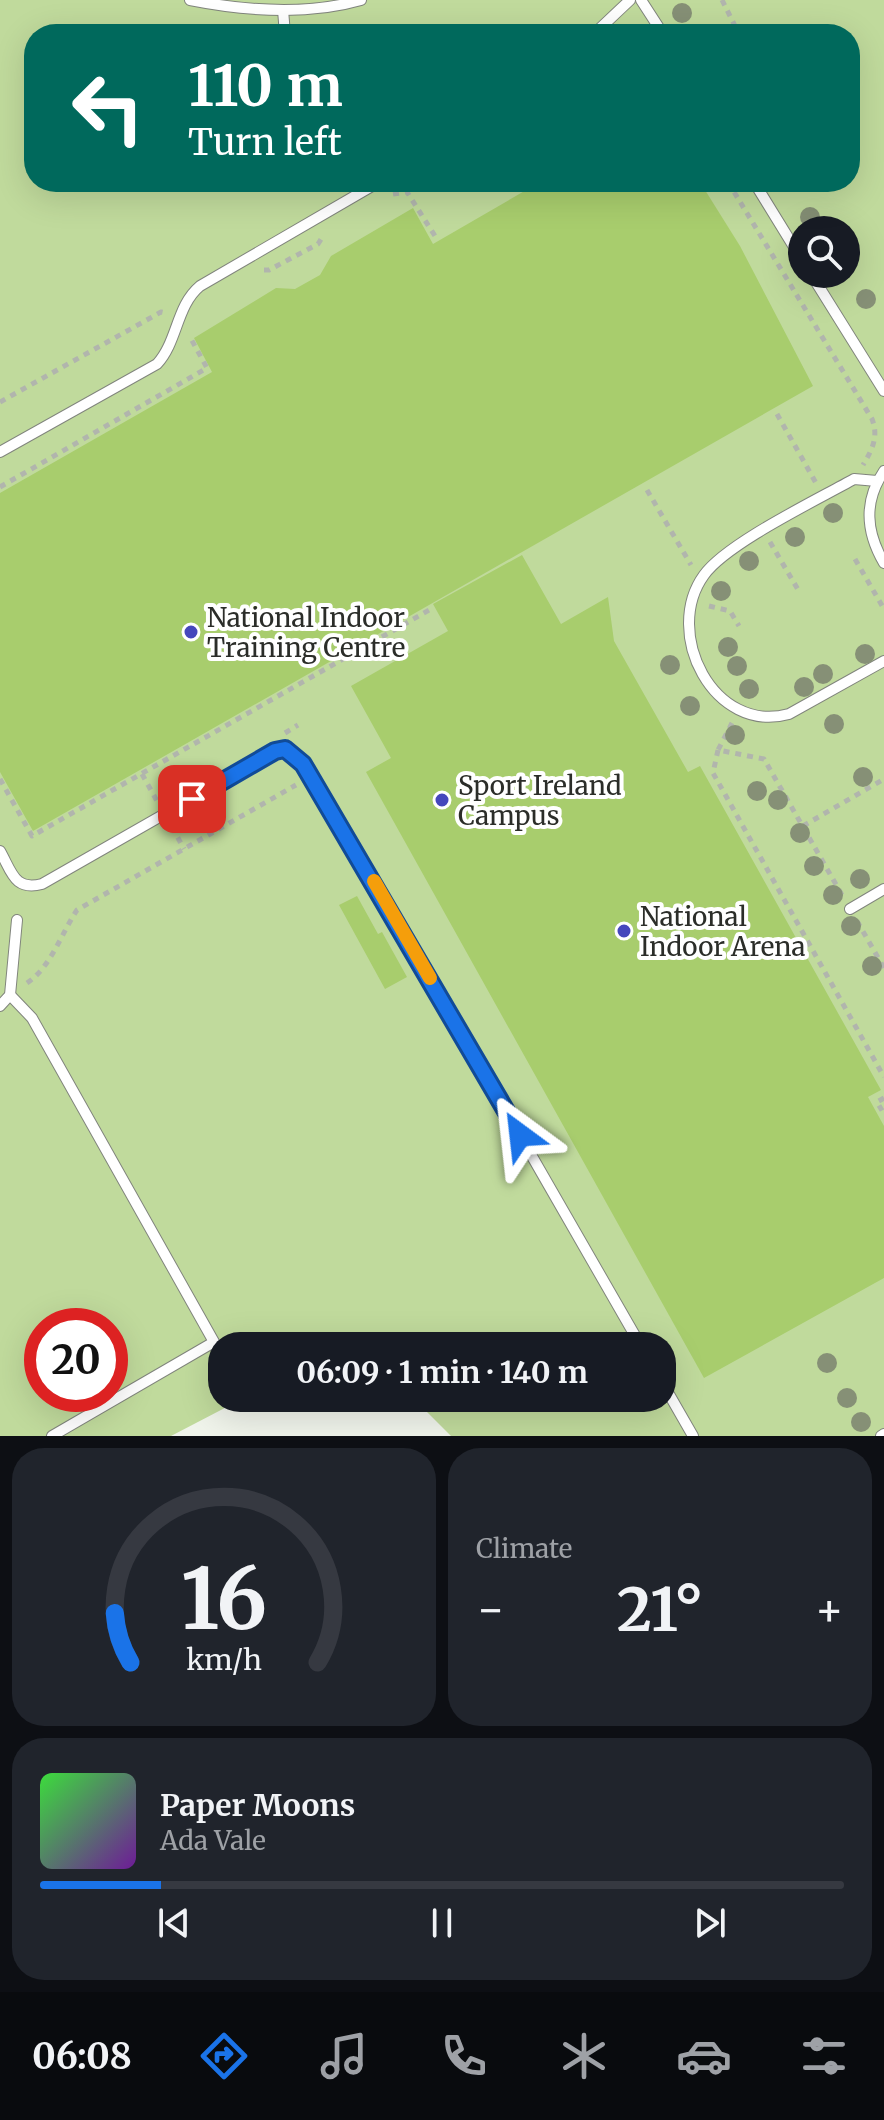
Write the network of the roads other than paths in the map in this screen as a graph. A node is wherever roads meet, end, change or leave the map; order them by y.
1 (190, 0) edge
2 (361, 0) edge
3 (630, 0) edge
4 (641, 0) edge
5 (283, 10) junction
6 (284, 24) edge
7 (605, 24) edge
8 (657, 24) edge
9 (362, 192) edge
10 (760, 192) edge
11 (788, 237) edge
12 (820, 288) edge
13 (884, 391) edge
14 (0, 452) edge
15 (881, 476) edge
16 (884, 563) edge
17 (884, 661) edge
18 (0, 851) edge
19 (884, 889) edge
20 (850, 909) road end
21 (17, 920) dead end
22 (10, 995) junction
23 (0, 1006) edge
24 (633, 1332) edge
25 (676, 1406) edge
26 (52, 1436) edge
27 (693, 1436) edge

1 - 5 lane
2 - 5 lane
3 - 7 lane
4 - 8 lane
5 - 6 lane
9 - 14 lane
10 - 11 lane
12 - 13 lane
15 - 16 lane
15 - 17 lane
18 - 24 lane
19 - 20 lane
21 - 22 lane
22 - 23 lane
22 - 26 lane
25 - 27 lane

